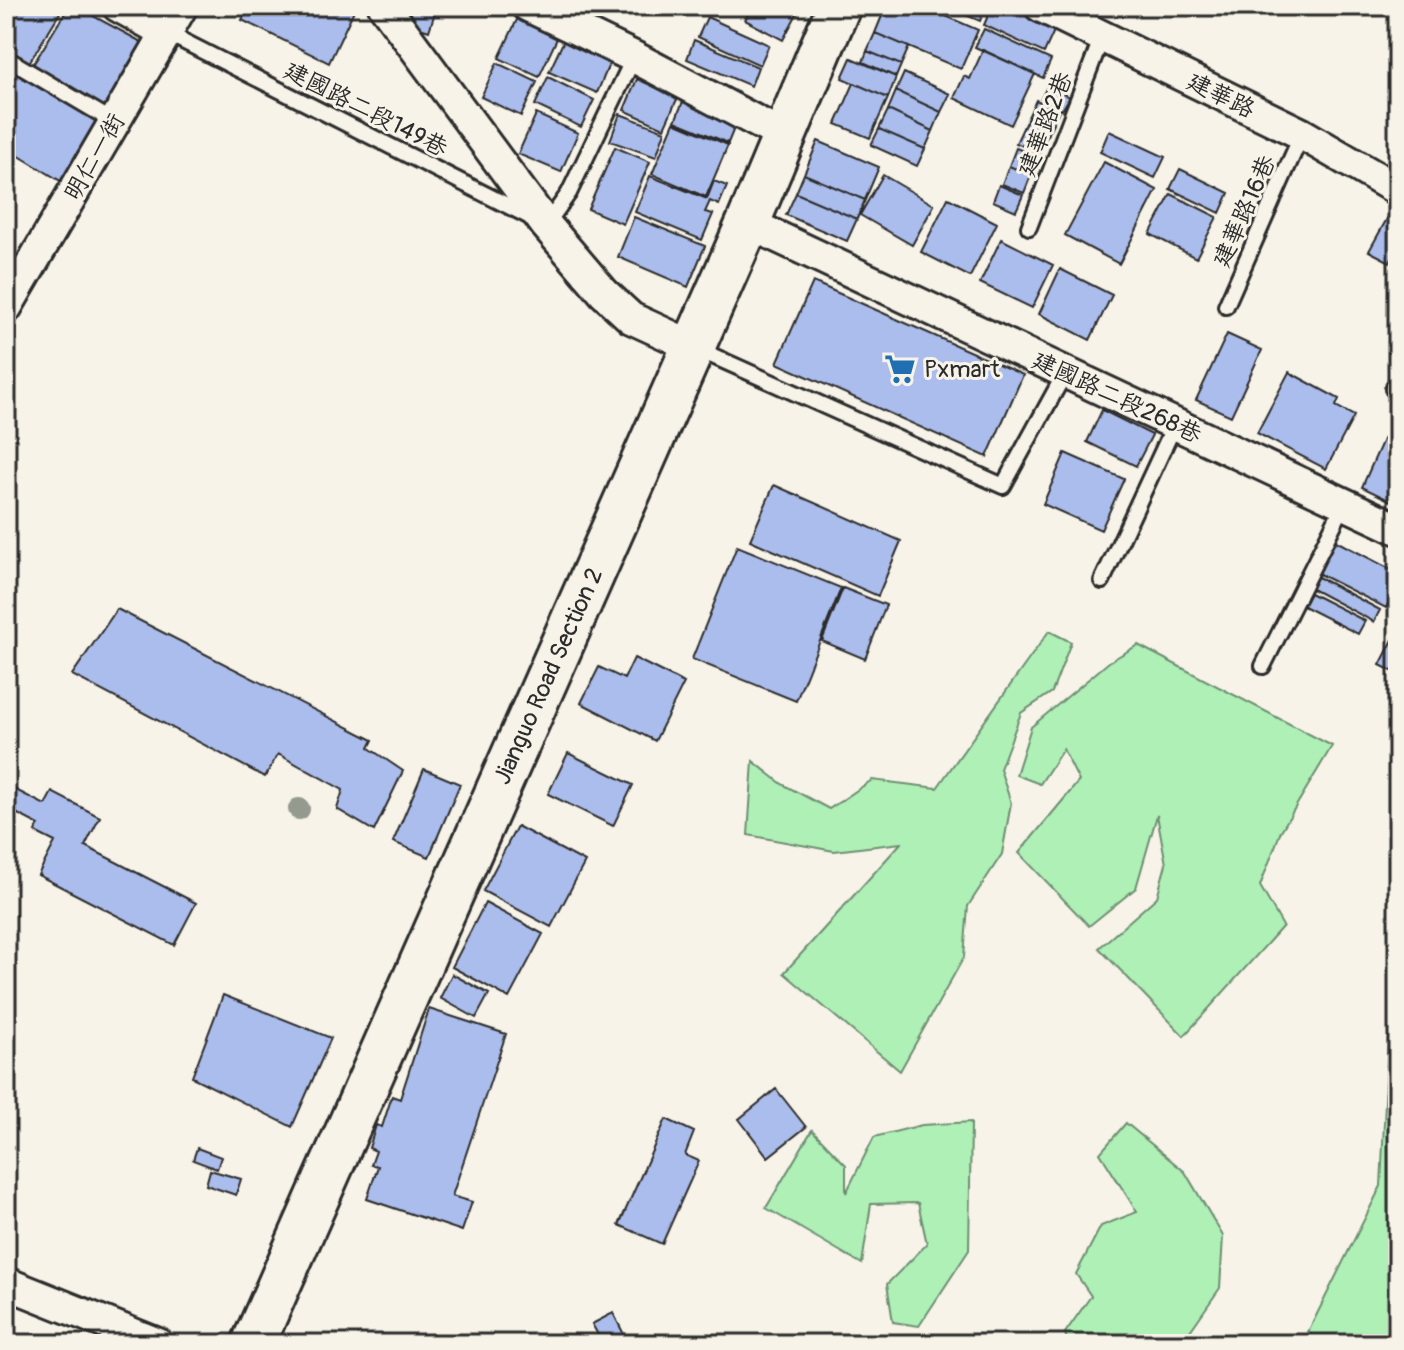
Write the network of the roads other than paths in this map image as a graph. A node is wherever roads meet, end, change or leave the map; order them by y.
1 (118, 6) edge
2 (182, 6) edge
3 (384, 6) edge
4 (528, 6) edge
5 (839, 6) edge
6 (1040, 6) edge
7 (167, 33) junction
8 (1102, 37) junction
9 (634, 57) junction
10 (6, 58) edge
11 (114, 122) junction
12 (1302, 134) junction
13 (784, 136) junction
14 (1398, 190) edge
15 (748, 223) junction
16 (546, 225) junction
17 (1029, 227) dead end
18 (1226, 306) dead end
19 (6, 308) edge
20 (692, 346) junction
21 (1065, 373) junction
22 (1175, 424) junction
23 (1344, 504) junction
24 (1398, 529) edge
25 (1102, 581) dead end
26 (1263, 666) dead end
27 (6, 1283) edge
28 (158, 1344) edge
29 (253, 1344) edge

1 - 7 street
2 - 7 street, 明仁一街
3 - 16 street
4 - 9 street
5 - 13 street, Jianguo Road Section 2
6 - 8 street, 建華路
7 - 11 street, 明仁一街
7 - 16 lane, 建國路二段149巷
8 - 12 street, 建華路
8 - 17 lane, 建華路2巷
9 - 13 street
9 - 16 lane
10 - 11 lane
11 - 19 street, 明仁一街
12 - 14 street, 建華路
12 - 18 lane, 建華路16巷
13 - 15 street, Jianguo Road Section 2
15 - 20 street, Jianguo Road Section 2
15 - 21 street, 建國路二段268巷
16 - 20 street
20 - 21 lane
20 - 29 street, Jianguo Road Section 2
21 - 22 street, 建國路二段268巷
22 - 23 street, 建國路二段268巷
22 - 25 lane
23 - 24 street, 建國路二段268巷
23 - 26 lane
27 - 28 street

